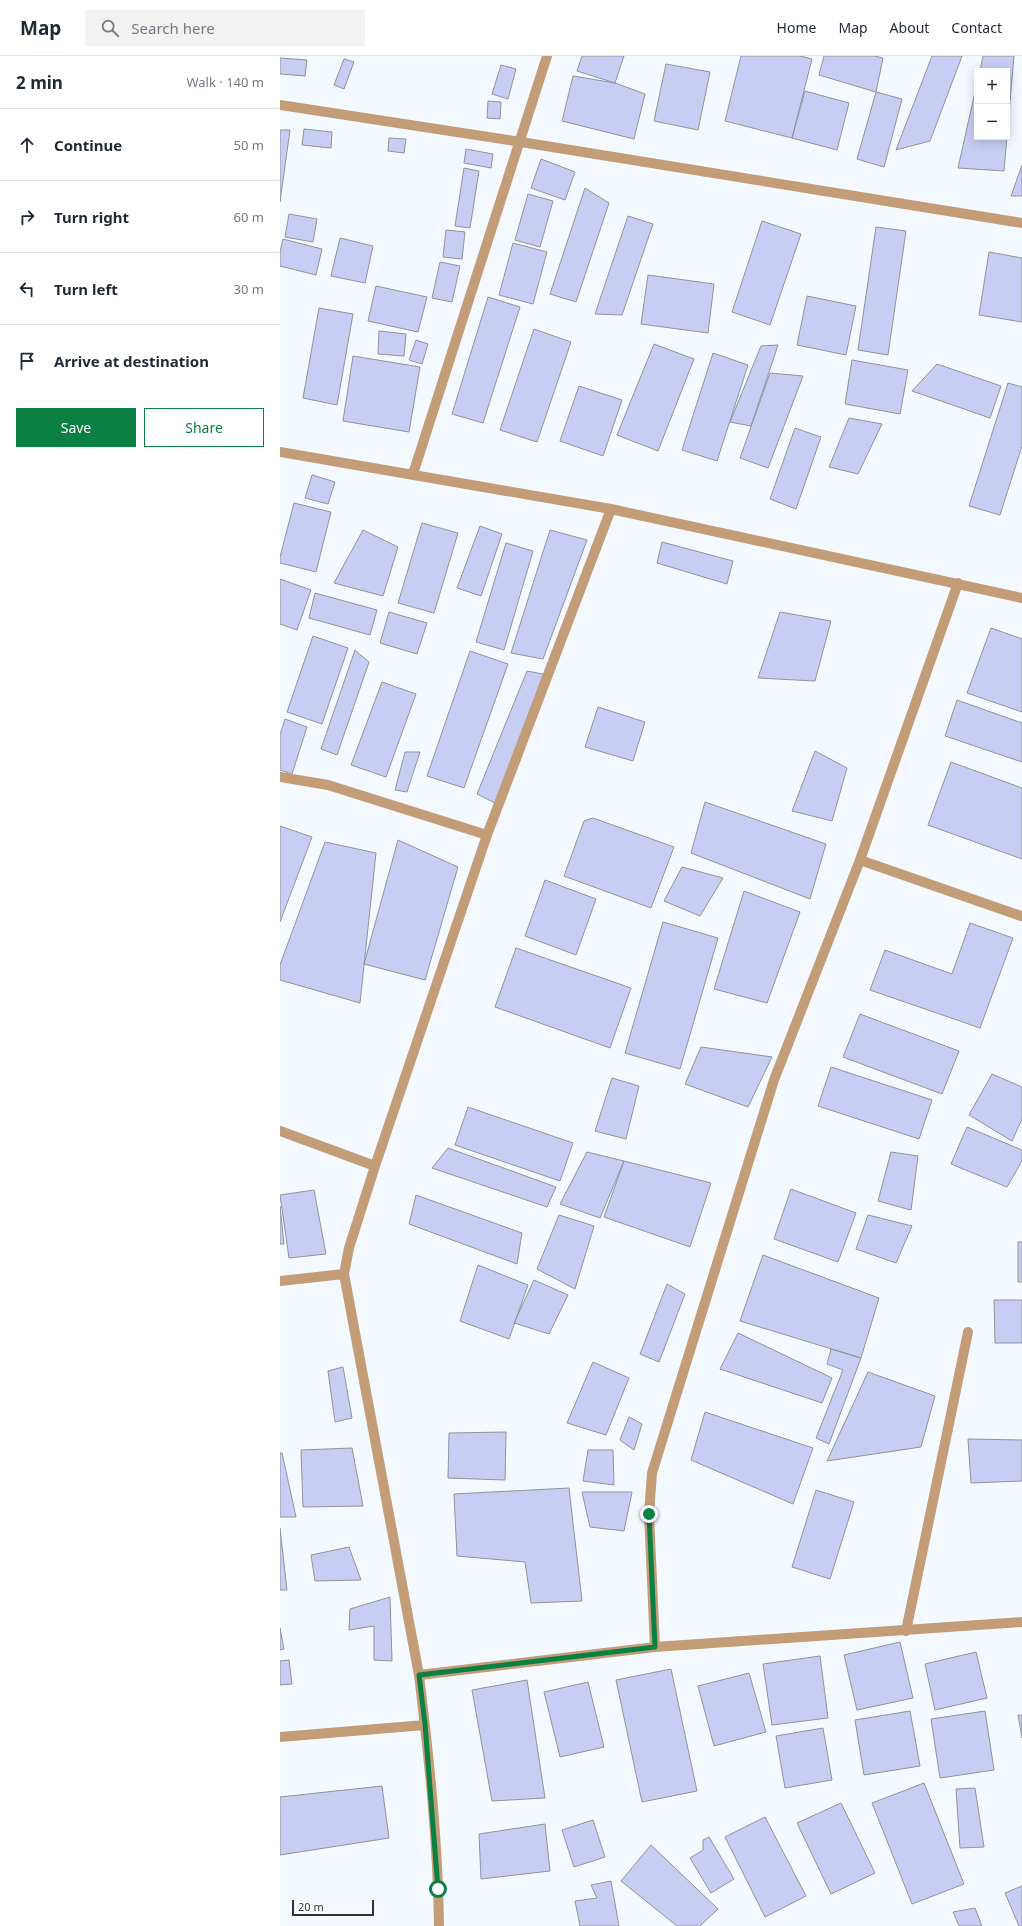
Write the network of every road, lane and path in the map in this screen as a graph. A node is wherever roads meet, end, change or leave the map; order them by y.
1 (547, 56) edge
2 (280, 105) edge
3 (520, 142) junction
4 (1022, 223) edge
5 (280, 452) edge
6 (413, 474) junction
7 (611, 510) junction
8 (958, 584) junction
9 (1022, 598) edge
10 (280, 777) edge
11 (487, 836) junction
12 (860, 860) junction
13 (1021, 916) dead end
14 (280, 1131) edge
15 (375, 1166) junction
16 (344, 1274) junction
17 (280, 1280) edge
18 (968, 1332) dead end
19 (1022, 1622) edge
20 (906, 1631) junction
21 (655, 1647) junction
22 (419, 1675) junction
23 (425, 1724) junction
24 (280, 1737) edge
25 (439, 1926) edge

1 - 3 street
2 - 3 street
3 - 4 street
3 - 6 street
5 - 6 street
6 - 7 street
7 - 8 street
7 - 11 street
8 - 9 street
8 - 12 street
10 - 11 street
11 - 15 street
12 - 13 street
12 - 21 street
14 - 15 street
15 - 16 street
16 - 17 street
16 - 22 street
18 - 20 street
19 - 20 street
20 - 21 street
21 - 22 street
22 - 23 street
23 - 24 street
23 - 25 street

